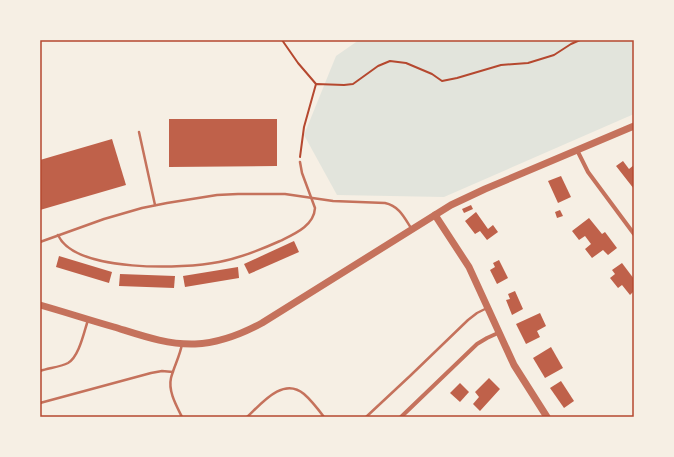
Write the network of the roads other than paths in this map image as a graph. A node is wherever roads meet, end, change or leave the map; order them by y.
1 (634, 126) edge
2 (139, 132) dead end
3 (577, 150) junction
4 (300, 162) road end
5 (312, 197) junction
6 (154, 205) junction
7 (435, 215) junction
8 (411, 229) junction
9 (634, 234) edge
10 (58, 235) junction
11 (40, 242) edge
12 (40, 305) edge
13 (488, 308) junction
14 (88, 319) junction
15 (498, 333) junction
16 (182, 344) junction
17 (40, 371) edge
18 (173, 372) junction
19 (40, 403) edge
20 (182, 417) edge
21 (247, 417) edge
22 (324, 417) edge
23 (366, 417) edge
24 (401, 417) edge
25 (547, 417) edge

1 - 3 street
2 - 6 lane
3 - 7 street
3 - 9 street
4 - 5 lane
5 - 6 lane
5 - 8 lane
5 - 10 lane
6 - 10 lane
7 - 8 street
7 - 13 street
8 - 16 street
10 - 11 lane
12 - 14 street
13 - 15 street
13 - 23 lane
14 - 16 street
14 - 17 lane
15 - 24 street
15 - 25 street
16 - 18 lane
18 - 19 lane
18 - 20 lane
21 - 22 lane

